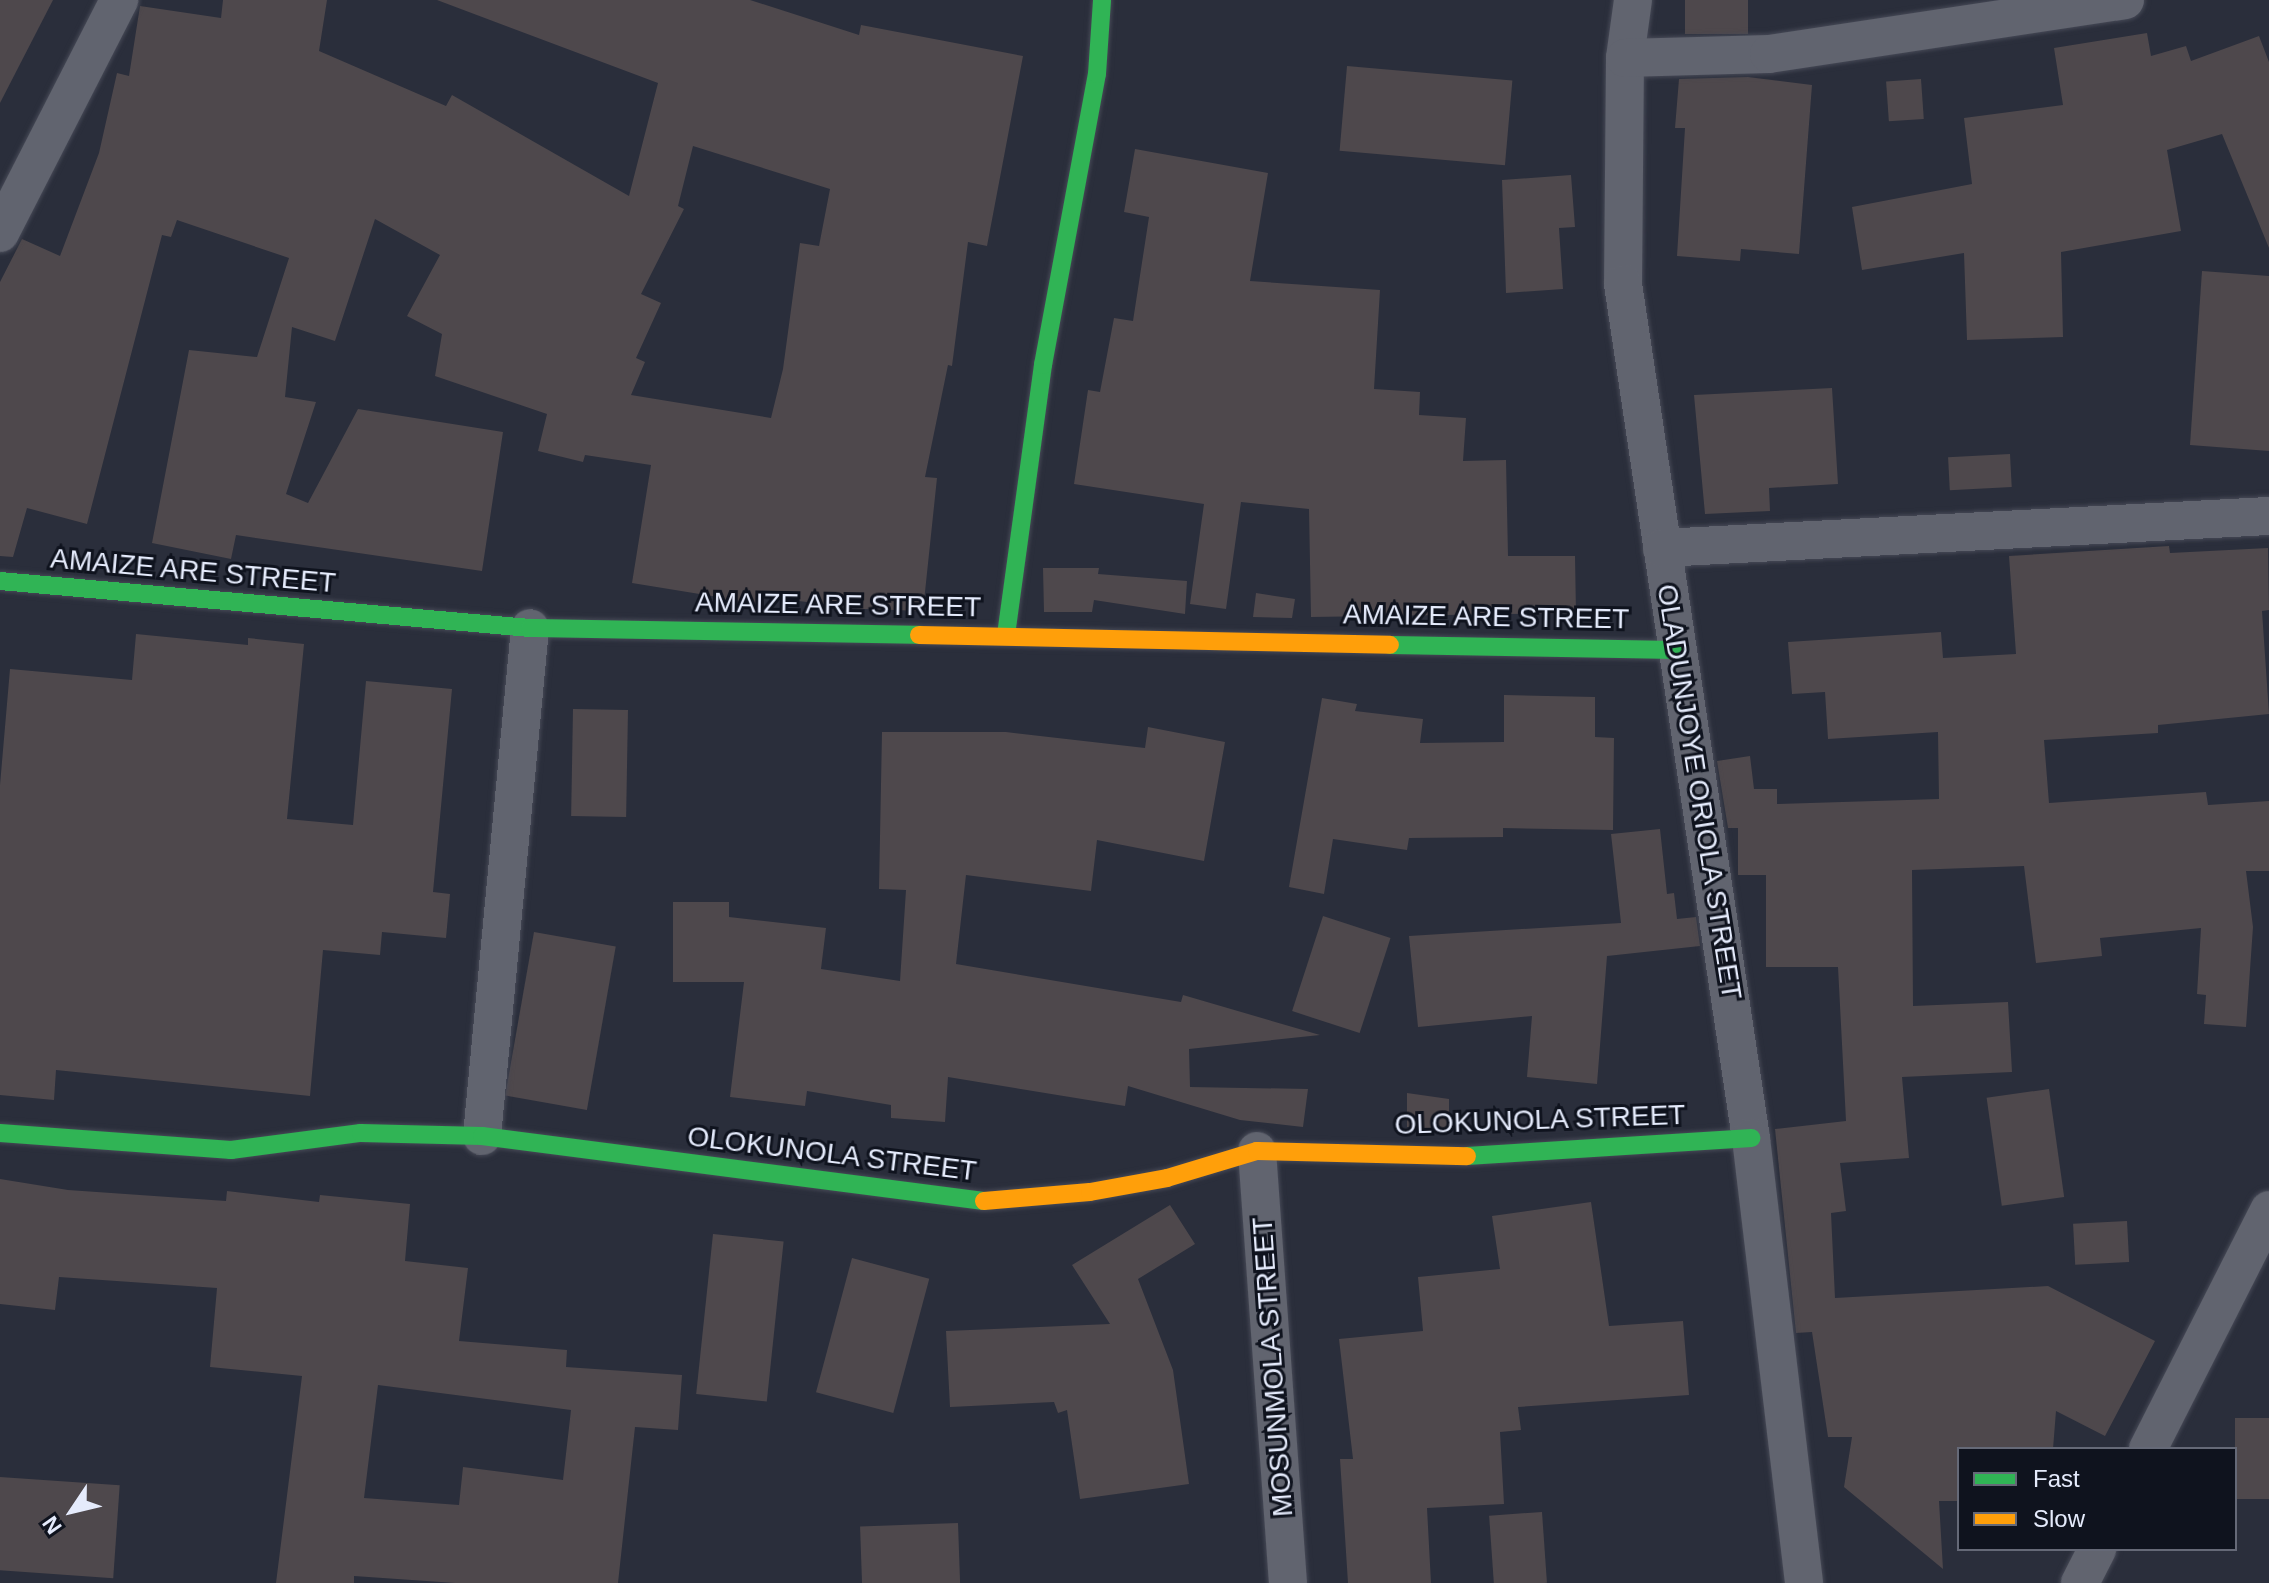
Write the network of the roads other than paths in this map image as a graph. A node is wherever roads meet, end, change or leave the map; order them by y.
1 (119, 0) edge
2 (1102, 0) edge
3 (1633, 0) edge
4 (2125, 0) edge
5 (1625, 58) junction
6 (0, 233) edge
7 (2269, 516) edge
8 (1662, 548) junction
9 (0, 581) edge
10 (530, 628) junction
11 (1006, 635) junction
12 (1676, 650) junction
13 (0, 1133) edge
14 (482, 1136) junction
15 (1751, 1138) junction
16 (1257, 1151) junction
17 (2269, 1210) edge
18 (2149, 1447) edge
19 (2096, 1551) edge
20 (1288, 1583) edge
21 (1804, 1583) edge
22 (2080, 1583) edge

1 - 6 street
2 - 11 street
3 - 5 street, OLADUNJOYE ORIOLA STREET
4 - 5 street
5 - 8 street, OLADUNJOYE ORIOLA STREET
7 - 8 street
8 - 12 street, OLADUNJOYE ORIOLA STREET
9 - 10 street, AMAIZE ARE STREET
10 - 11 street, AMAIZE ARE STREET
10 - 14 street
11 - 12 street, AMAIZE ARE STREET
12 - 15 street, OLADUNJOYE ORIOLA STREET
13 - 14 street, OLOKUNOLA STREET
14 - 16 street, OLOKUNOLA STREET
15 - 16 street, OLOKUNOLA STREET
15 - 21 street, OLADUNJOYE ORIOLA STREET
16 - 20 street, MOSUNMOLA STREET
17 - 18 street
19 - 22 street

